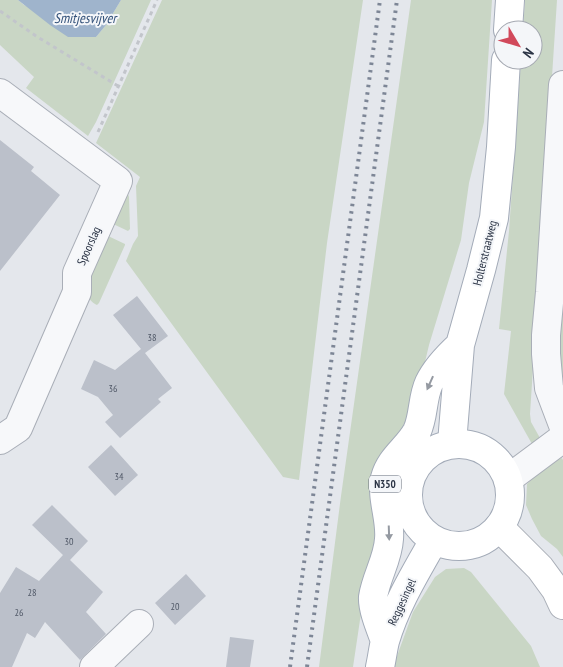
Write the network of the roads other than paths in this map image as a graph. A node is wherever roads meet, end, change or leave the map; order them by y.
1 (510, 0) edge
2 (509, 20) edge
3 (505, 70) edge
4 (563, 85) edge
5 (0, 93) edge
6 (460, 345) junction
7 (563, 425) edge
8 (563, 438) edge
9 (0, 440) edge
10 (452, 443) junction
11 (508, 479) junction
12 (499, 527) junction
13 (434, 540) junction
14 (563, 605) edge
15 (139, 624) dead end
16 (382, 654) edge
17 (94, 667) edge

1 - 2 main road
3 - 6 main road, Holterstraatweg / N350
4 - 7 street
5 - 9 street, Spoorslag
6 - 10 main road, Holterstraatweg / N350
6 -> 16 main road, N350
8 - 11 street
10 - 11 main road
10 - 13 main road
11 - 12 main road
12 - 13 main road
12 - 14 main road
13 - 16 main road, Reggesingel / N350
15 - 17 street

